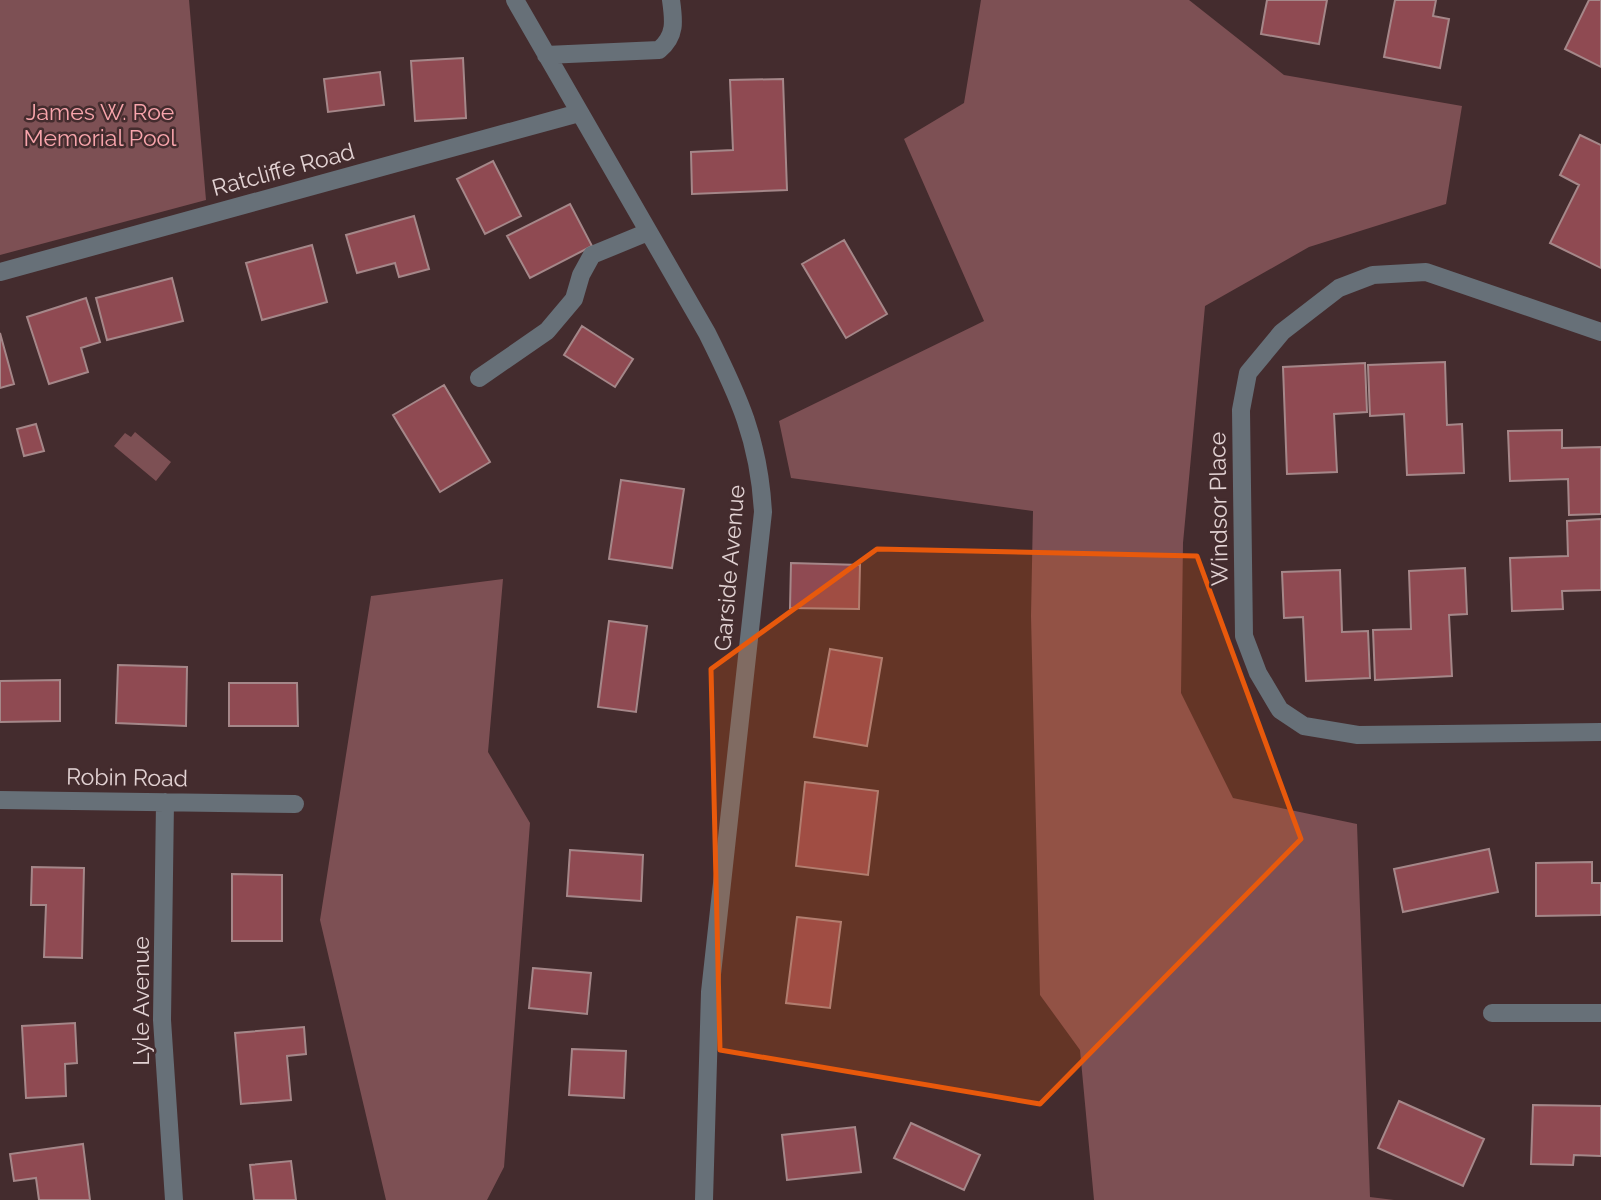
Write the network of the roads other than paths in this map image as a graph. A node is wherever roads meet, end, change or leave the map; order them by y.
1 (516, 0) edge
2 (671, 0) edge
3 (546, 55) junction
4 (579, 113) junction
5 (648, 232) junction
6 (0, 272) edge
7 (1601, 332) edge
8 (479, 378) dead end
9 (1601, 733) edge
10 (0, 800) edge
11 (165, 802) junction
12 (295, 804) dead end
13 (1492, 1013) dead end
14 (1601, 1013) edge
15 (174, 1200) edge
16 (704, 1200) edge

1 - 3 street, Garside Avenue
2 - 3 street
3 - 4 street, Garside Avenue
4 - 5 street, Garside Avenue
4 - 6 street, Ratcliffe Road
5 - 8 street
5 - 16 street, Garside Avenue
7 - 9 street, Windsor Place
10 - 11 street, Robin Road
11 - 12 street, Robin Road
11 - 15 street, Lyle Avenue
13 - 14 street

